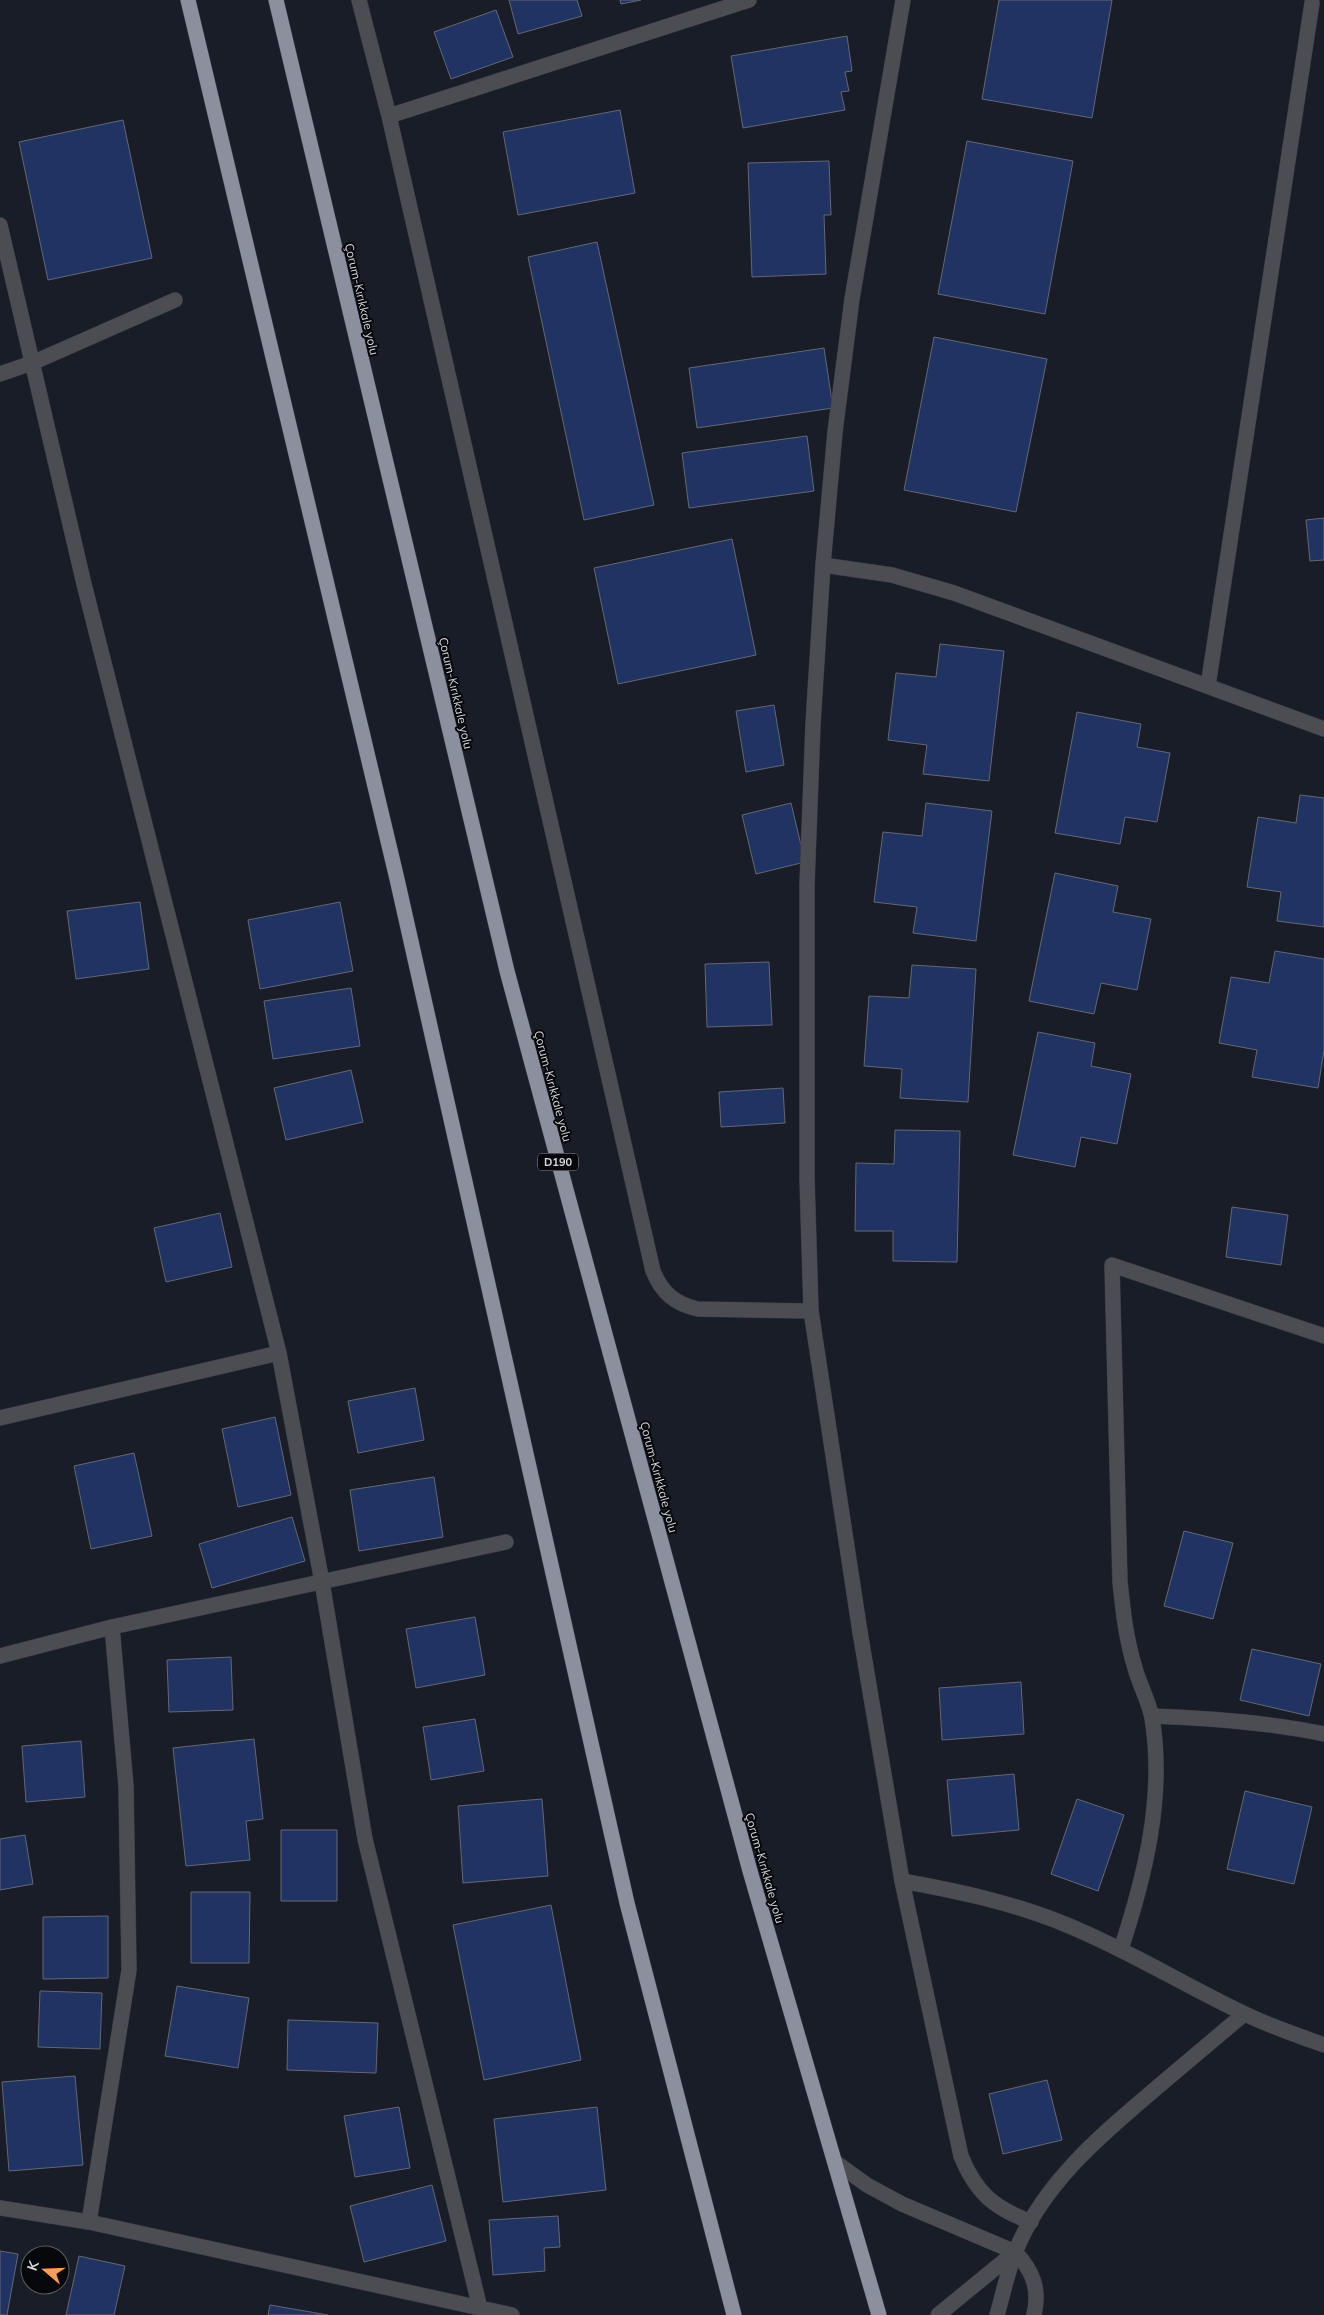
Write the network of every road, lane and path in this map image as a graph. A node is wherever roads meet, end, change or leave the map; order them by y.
1 (188, 0) edge
2 (276, 0) edge
3 (360, 0) edge
4 (749, 0) edge
5 (903, 0) edge
6 (1314, 3) edge
7 (389, 116) junction
8 (0, 225) edge
9 (175, 300) dead end
10 (32, 362) junction
11 (0, 374) edge
12 (823, 565) junction
13 (1208, 686) junction
14 (1324, 729) edge
15 (811, 1311) junction
16 (1324, 1336) edge
17 (279, 1353) junction
18 (0, 1418) edge
19 (506, 1542) dead end
20 (322, 1582) junction
21 (112, 1627) junction
22 (0, 1656) edge
23 (1152, 1716) junction
24 (1324, 1734) edge
25 (902, 1881) junction
26 (1121, 1949) junction
27 (1244, 2014) junction
28 (1324, 2045) edge
29 (835, 2162) junction
30 (0, 2208) edge
31 (89, 2222) junction
32 (1031, 2222) junction
33 (1015, 2252) junction
34 (480, 2308) junction
35 (512, 2315) edge
36 (734, 2315) edge
37 (879, 2315) edge
38 (938, 2315) edge
39 (997, 2315) edge
40 (1034, 2315) edge

1 - 36 highway
2 - 29 highway, Çorum-Kırıkkale yolu / D190
3 - 7 street
4 - 7 street
5 - 12 street
6 - 13 street
7 - 15 street
8 - 10 street
9 - 10 street
10 - 11 street
10 - 17 street
12 - 13 street
12 - 15 street
13 - 14 street
15 - 25 street
16 - 23 street
17 - 18 street
17 - 20 street
19 - 20 street
20 - 21 street
20 - 34 street
21 - 22 street
21 - 31 street
23 - 24 street
23 - 26 street
25 - 26 street
25 - 32 street
26 - 27 street
27 - 28 street
27 - 32 street
29 - 33 street
29 - 37 highway, Çorum-Kırıkkale yolu / D190
30 - 31 street
31 - 34 street
32 - 33 street
33 - 38 street
33 - 39 street
33 - 40 street
34 - 35 street

